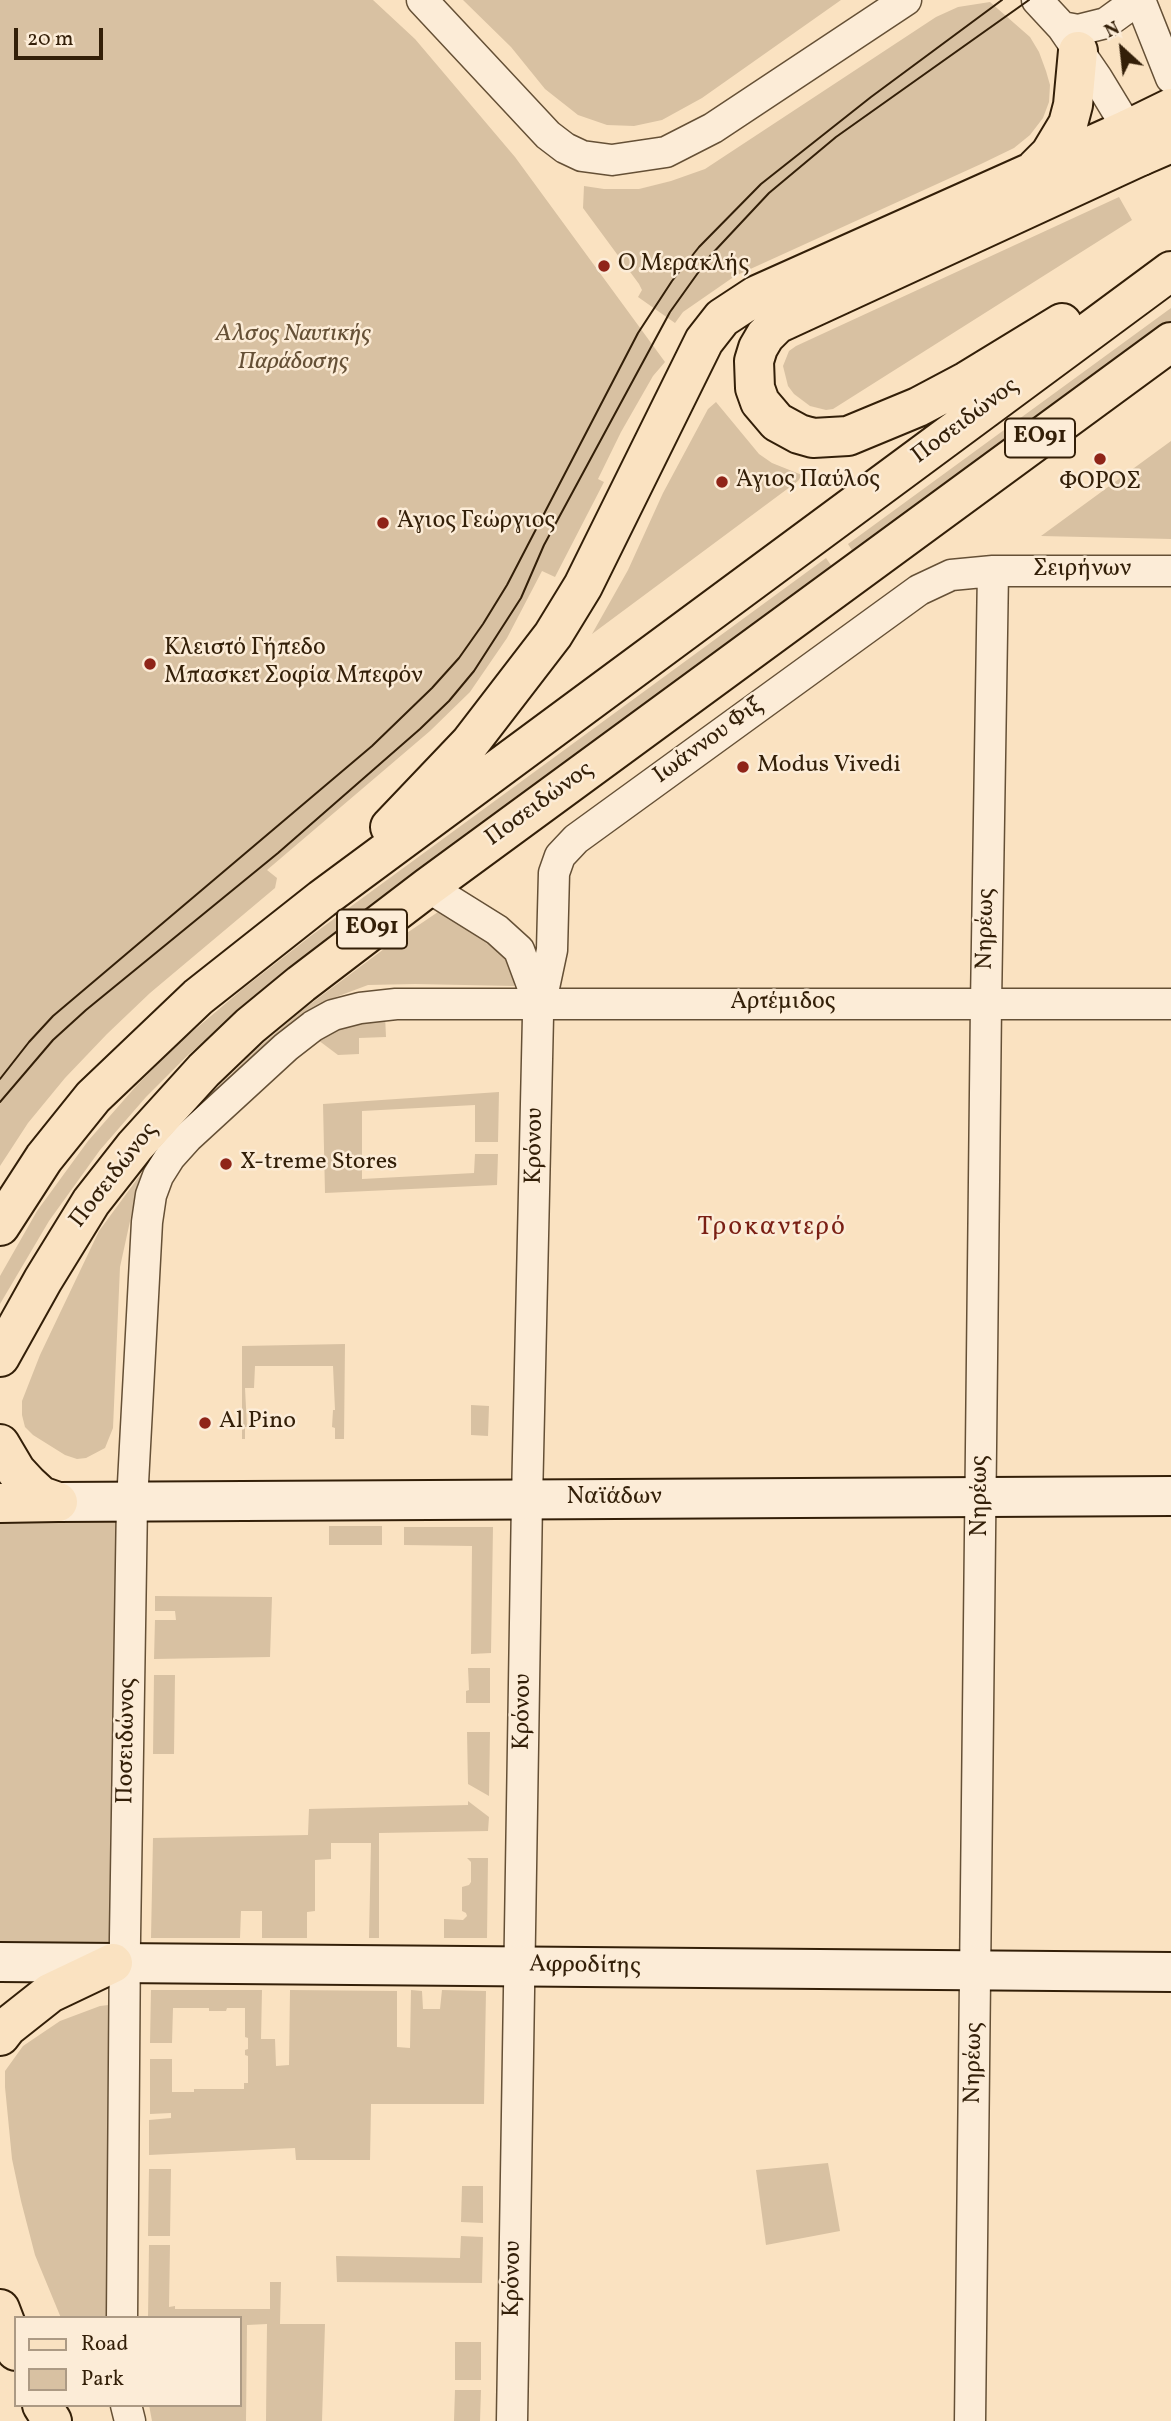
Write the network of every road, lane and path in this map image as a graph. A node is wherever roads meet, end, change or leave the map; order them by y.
1 (422, 0) edge
2 (906, 0) edge
3 (1037, 0) edge
4 (1131, 0) edge
5 (1140, 0) edge
6 (1070, 39) junction
7 (1171, 78) edge
8 (1171, 108) edge
9 (1147, 142) edge
10 (1032, 172) junction
11 (1171, 255) edge
12 (1171, 271) edge
13 (1171, 342) edge
14 (993, 571) junction
15 (1171, 571) edge
16 (428, 887) junction
17 (322, 900) junction
18 (396, 1004) joint
19 (540, 1004) junction
20 (986, 1004) junction
21 (1171, 1004) edge
22 (0, 1226) edge
23 (0, 1357) edge
24 (0, 1444) edge
25 (1171, 1496) edge
26 (982, 1497) junction
27 (527, 1500) junction
28 (58, 1502) junction
29 (132, 1502) junction
30 (0, 1503) edge
31 (0, 1962) edge
32 (119, 1963) junction
33 (519, 1966) junction
34 (976, 1970) junction
35 (1171, 1972) edge
36 (0, 2036) edge
37 (0, 2309) edge
38 (122, 2316) edge
39 (14, 2346) edge
40 (512, 2421) edge
41 (970, 2421) edge

1 - 2 street
3 - 6 street
4 - 6 street
5 - 7 street
6 - 9 street
6 - 10 main road
8 - 9 main road
9 - 10 main road
9 - 11 main road
10 - 17 main road
12 - 17 main road, Ποσειδώνος / ΕΟ91
13 - 16 main road, Ποσειδώνος / ΕΟ91
14 - 15 street, Σειρήνων
14 - 19 street, Ιωάννου Φιξ
14 - 20 street, Νηρέως
16 - 19 street
16 - 23 main road, Ποσειδώνος / ΕΟ91
17 - 22 main road, Ποσειδώνος / ΕΟ91
18 - 19 street, Αρτέμιδος
18 - 29 street, Ποσειδώνος
19 - 20 street, Αρτέμιδος
19 - 27 street, Κρόνου
20 - 21 street, Αρτέμιδος
20 - 26 street, Νηρέως
24 - 28 main road
25 - 26 street, Ναϊάδων
26 - 27 street, Ναϊάδων
26 - 34 street, Νηρέως
27 - 29 street, Ναϊάδων
27 - 33 street, Κρόνου
28 - 29 street, Ναϊάδων
28 - 30 main road
29 - 32 street, Ποσειδώνος
31 - 32 street, Αφροδίτης
32 - 33 street, Αφροδίτης
32 - 36 main road
32 - 38 street, Ποσειδώνος
33 - 34 street, Αφροδίτης
33 - 40 street, Κρόνου
34 - 35 street, Αφροδίτης
34 - 41 street, Νηρέως
37 - 39 main road

